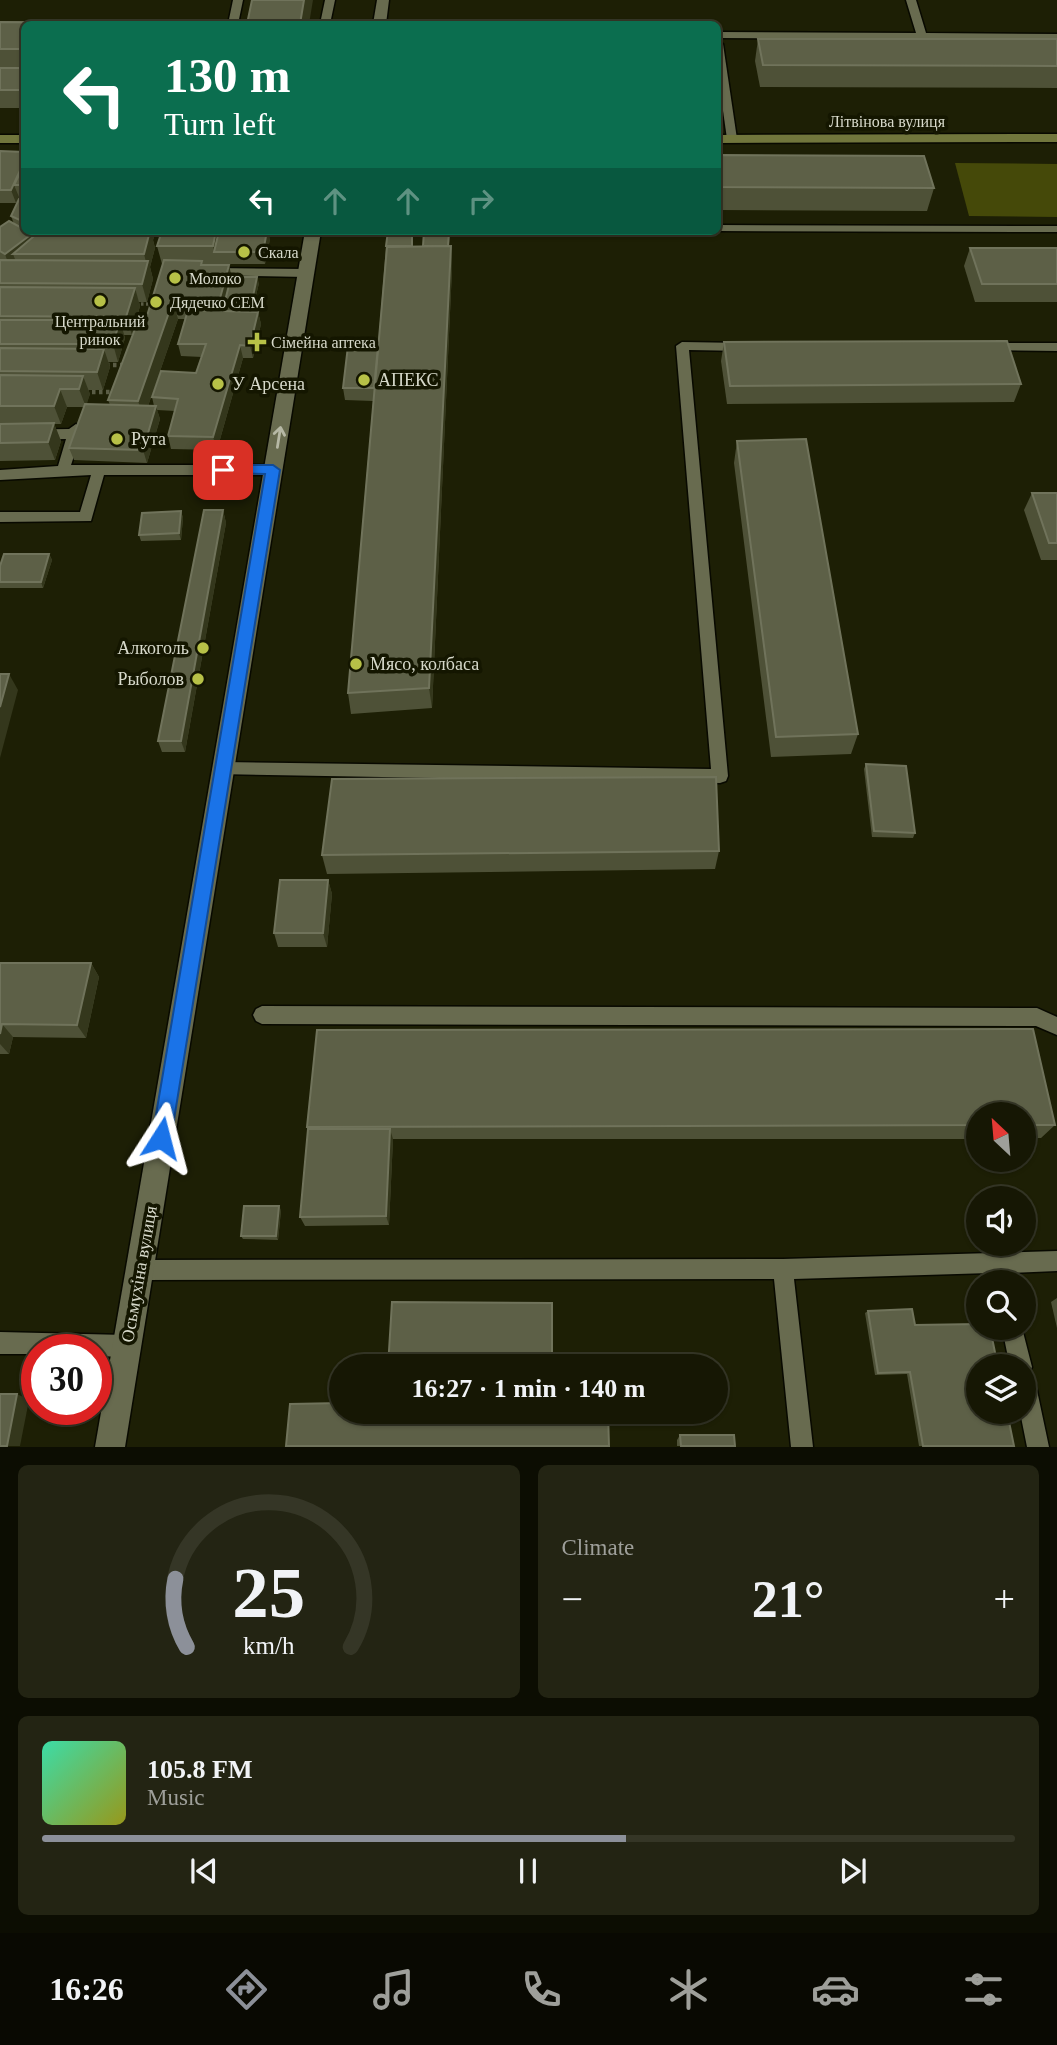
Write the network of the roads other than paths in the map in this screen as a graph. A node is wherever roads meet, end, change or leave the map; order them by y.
1 (238, 0) edge
2 (330, 0) edge
3 (383, 0) edge
4 (911, 0) edge
5 (234, 21) edge
6 (326, 21) edge
7 (380, 21) edge
8 (721, 35) edge
9 (922, 36) junction
10 (1057, 37) edge
11 (721, 85) edge
12 (1057, 138) edge
13 (0, 139) edge
14 (21, 139) edge
15 (725, 139) edge
16 (721, 228) edge
17 (1057, 229) edge
18 (312, 235) edge
19 (201, 271) edge
20 (306, 273) junction
21 (765, 347) edge
22 (974, 347) edge
23 (1057, 347) edge
24 (83, 409) edge
25 (74, 434) junction
26 (0, 435) edge
27 (62, 470) junction
28 (99, 470) junction
29 (273, 470) junction
30 (0, 475) edge
31 (0, 517) edge
32 (223, 769) junction
33 (262, 1015) dead end
34 (1057, 1027) edge
35 (1057, 1261) edge
36 (783, 1269) junction
37 (139, 1270) junction
38 (1015, 1270) edge
39 (966, 1272) edge
40 (0, 1343) edge
41 (126, 1346) junction
42 (1033, 1424) edge
43 (110, 1447) edge
44 (802, 1447) edge
45 (1038, 1447) edge

1 - 5 lane
2 - 6 lane
3 - 7 street
4 - 9 lane
8 - 9 lane
9 - 10 lane
11 - 15 lane
12 - 15 street, Літвінова вулиця
13 - 14 street
16 - 17 lane
18 - 20 street, Осьмухіна вулиця
19 - 20 lane
29 -> 20 street, Осьмухіна вулиця
21 - 32 lane
22 - 23 lane
24 - 25 lane
25 - 26 lane
25 - 27 lane
27 - 28 lane
27 - 30 lane
28 - 29 lane
28 - 31 lane
29 - 32 street, Осьмухіна вулиця
32 - 37 street, Осьмухіна вулиця
33 - 34 lane
35 - 38 lane
36 - 37 lane
36 - 39 lane
36 - 44 lane
37 - 41 street, Осьмухіна вулиця
40 - 41 lane
41 - 43 street, Осьмухіна вулиця
42 - 45 lane

